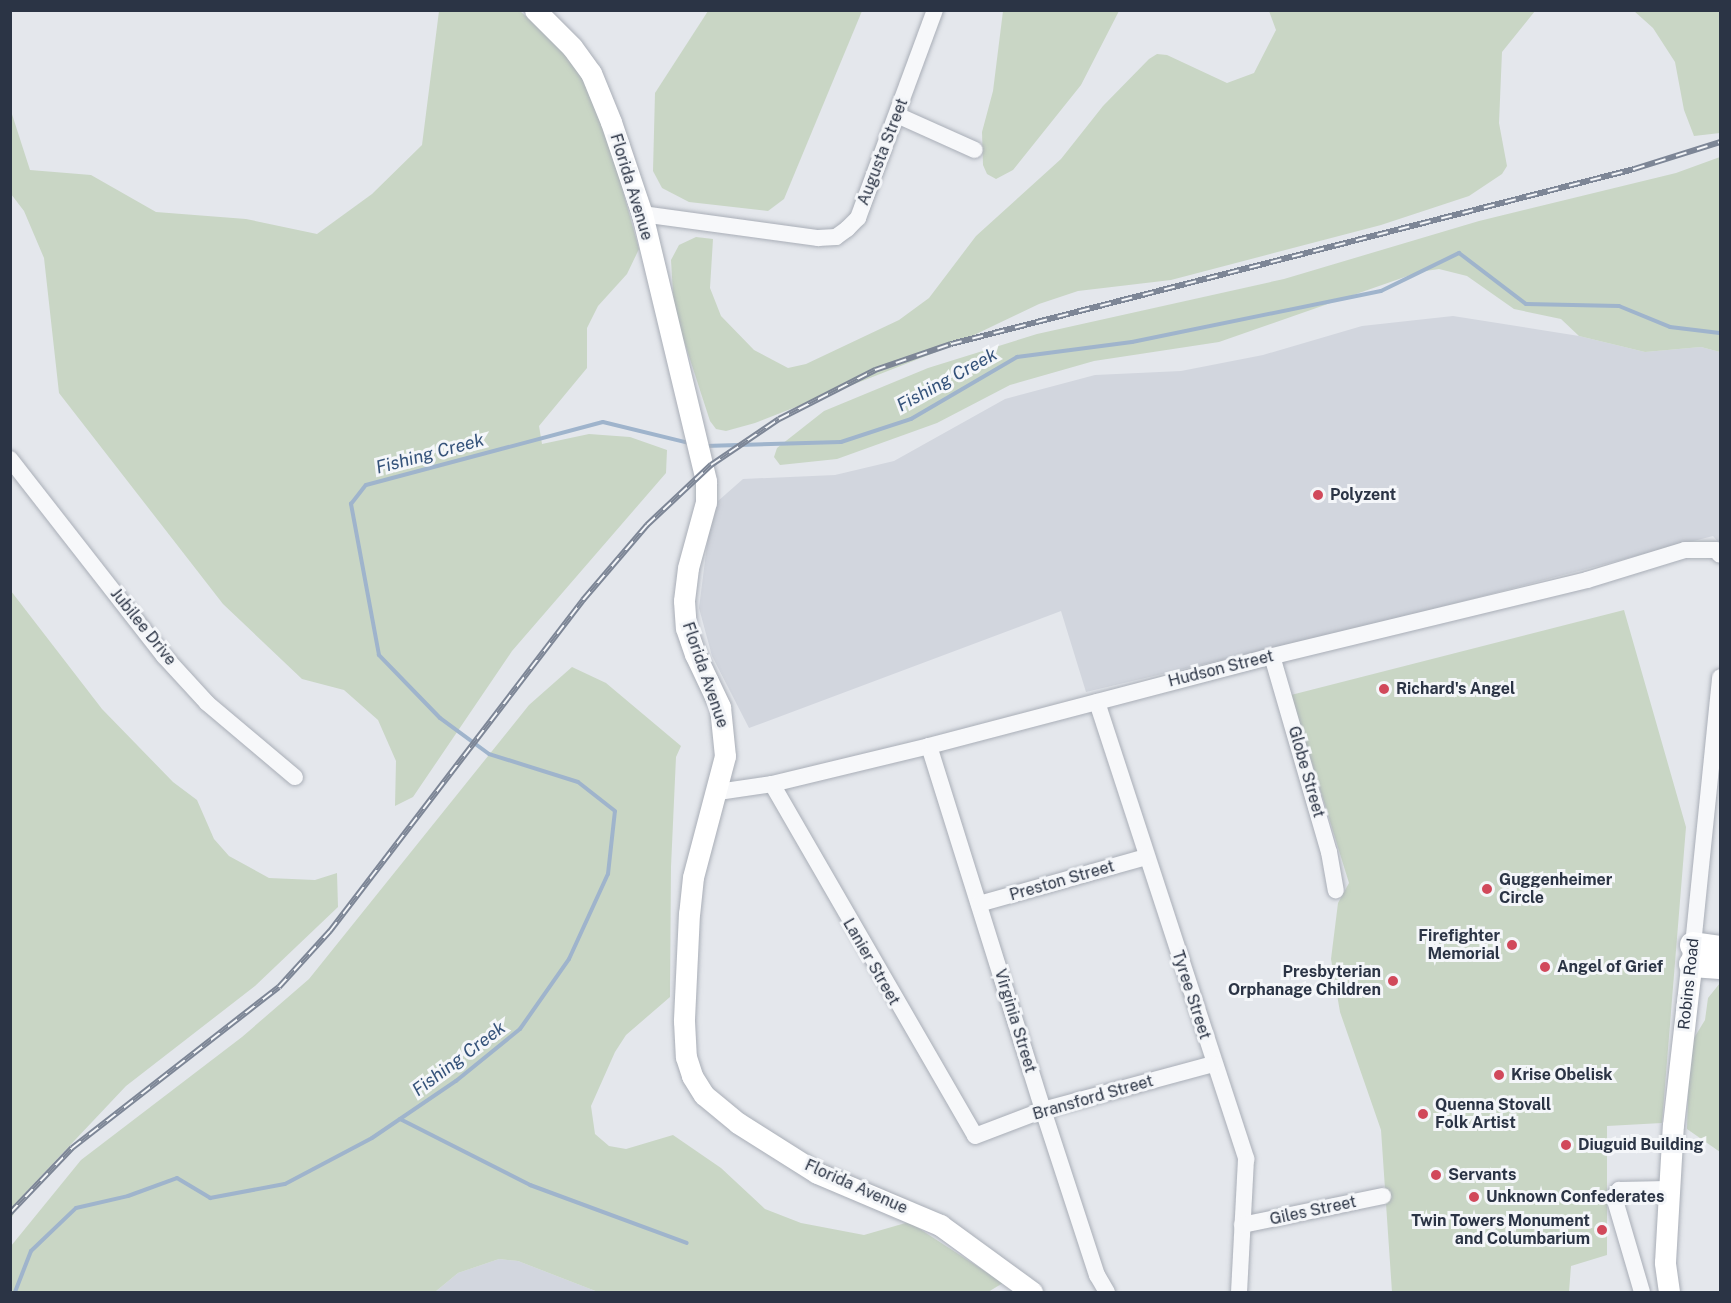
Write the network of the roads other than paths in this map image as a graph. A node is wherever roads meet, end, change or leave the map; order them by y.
1 (535, 10) edge
2 (934, 10) edge
3 (897, 115) junction
4 (975, 150) dead end
5 (642, 214) junction
6 (10, 459) edge
7 (1720, 555) edge
8 (1272, 656) junction
9 (1720, 677) edge
10 (1097, 702) junction
11 (929, 746) junction
12 (295, 777) dead end
13 (772, 784) junction
14 (718, 792) junction
15 (1146, 857) junction
16 (1336, 890) dead end
17 (979, 904) junction
18 (1720, 949) edge
19 (1693, 954) junction
20 (1720, 966) edge
21 (1214, 1064) junction
22 (1043, 1110) junction
23 (975, 1136) joint
24 (1668, 1189) junction
25 (1383, 1196) dead end
26 (1242, 1225) junction
27 (1032, 1293) edge
28 (1107, 1293) edge
29 (1239, 1293) edge
30 (1642, 1293) edge
31 (1669, 1293) edge

1 - 5 main road, Florida Avenue
2 - 3 street, Augusta Street
3 - 4 street
3 - 5 street, Augusta Street
5 - 14 main road, Florida Avenue
6 - 12 street, Jubilee Drive
7 - 8 street, Hudson Street
8 - 10 street, Hudson Street
8 - 16 street, Globe Street
9 - 19 street, Robins Road
10 - 11 street, Hudson Street
10 - 15 street, Tyree Street
11 - 13 street, Hudson Street
11 - 17 street, Virginia Street
13 - 14 street, Hudson Street
13 - 23 street, Lanier Street
14 - 27 main road, Florida Avenue
15 - 17 street, Preston Street
15 - 21 street, Tyree Street
17 - 22 street, Virginia Street
18 - 19 highway
19 - 20 highway
19 - 24 main road, Robins Road
21 - 22 street, Bransford Street
21 - 26 street, Tyree Street
22 - 23 street, Bransford Street
22 - 28 street, Virginia Street
24 - 30 street
24 - 31 main road, Robins Road
25 - 26 street, Giles Street
26 - 29 street, Tyree Street

